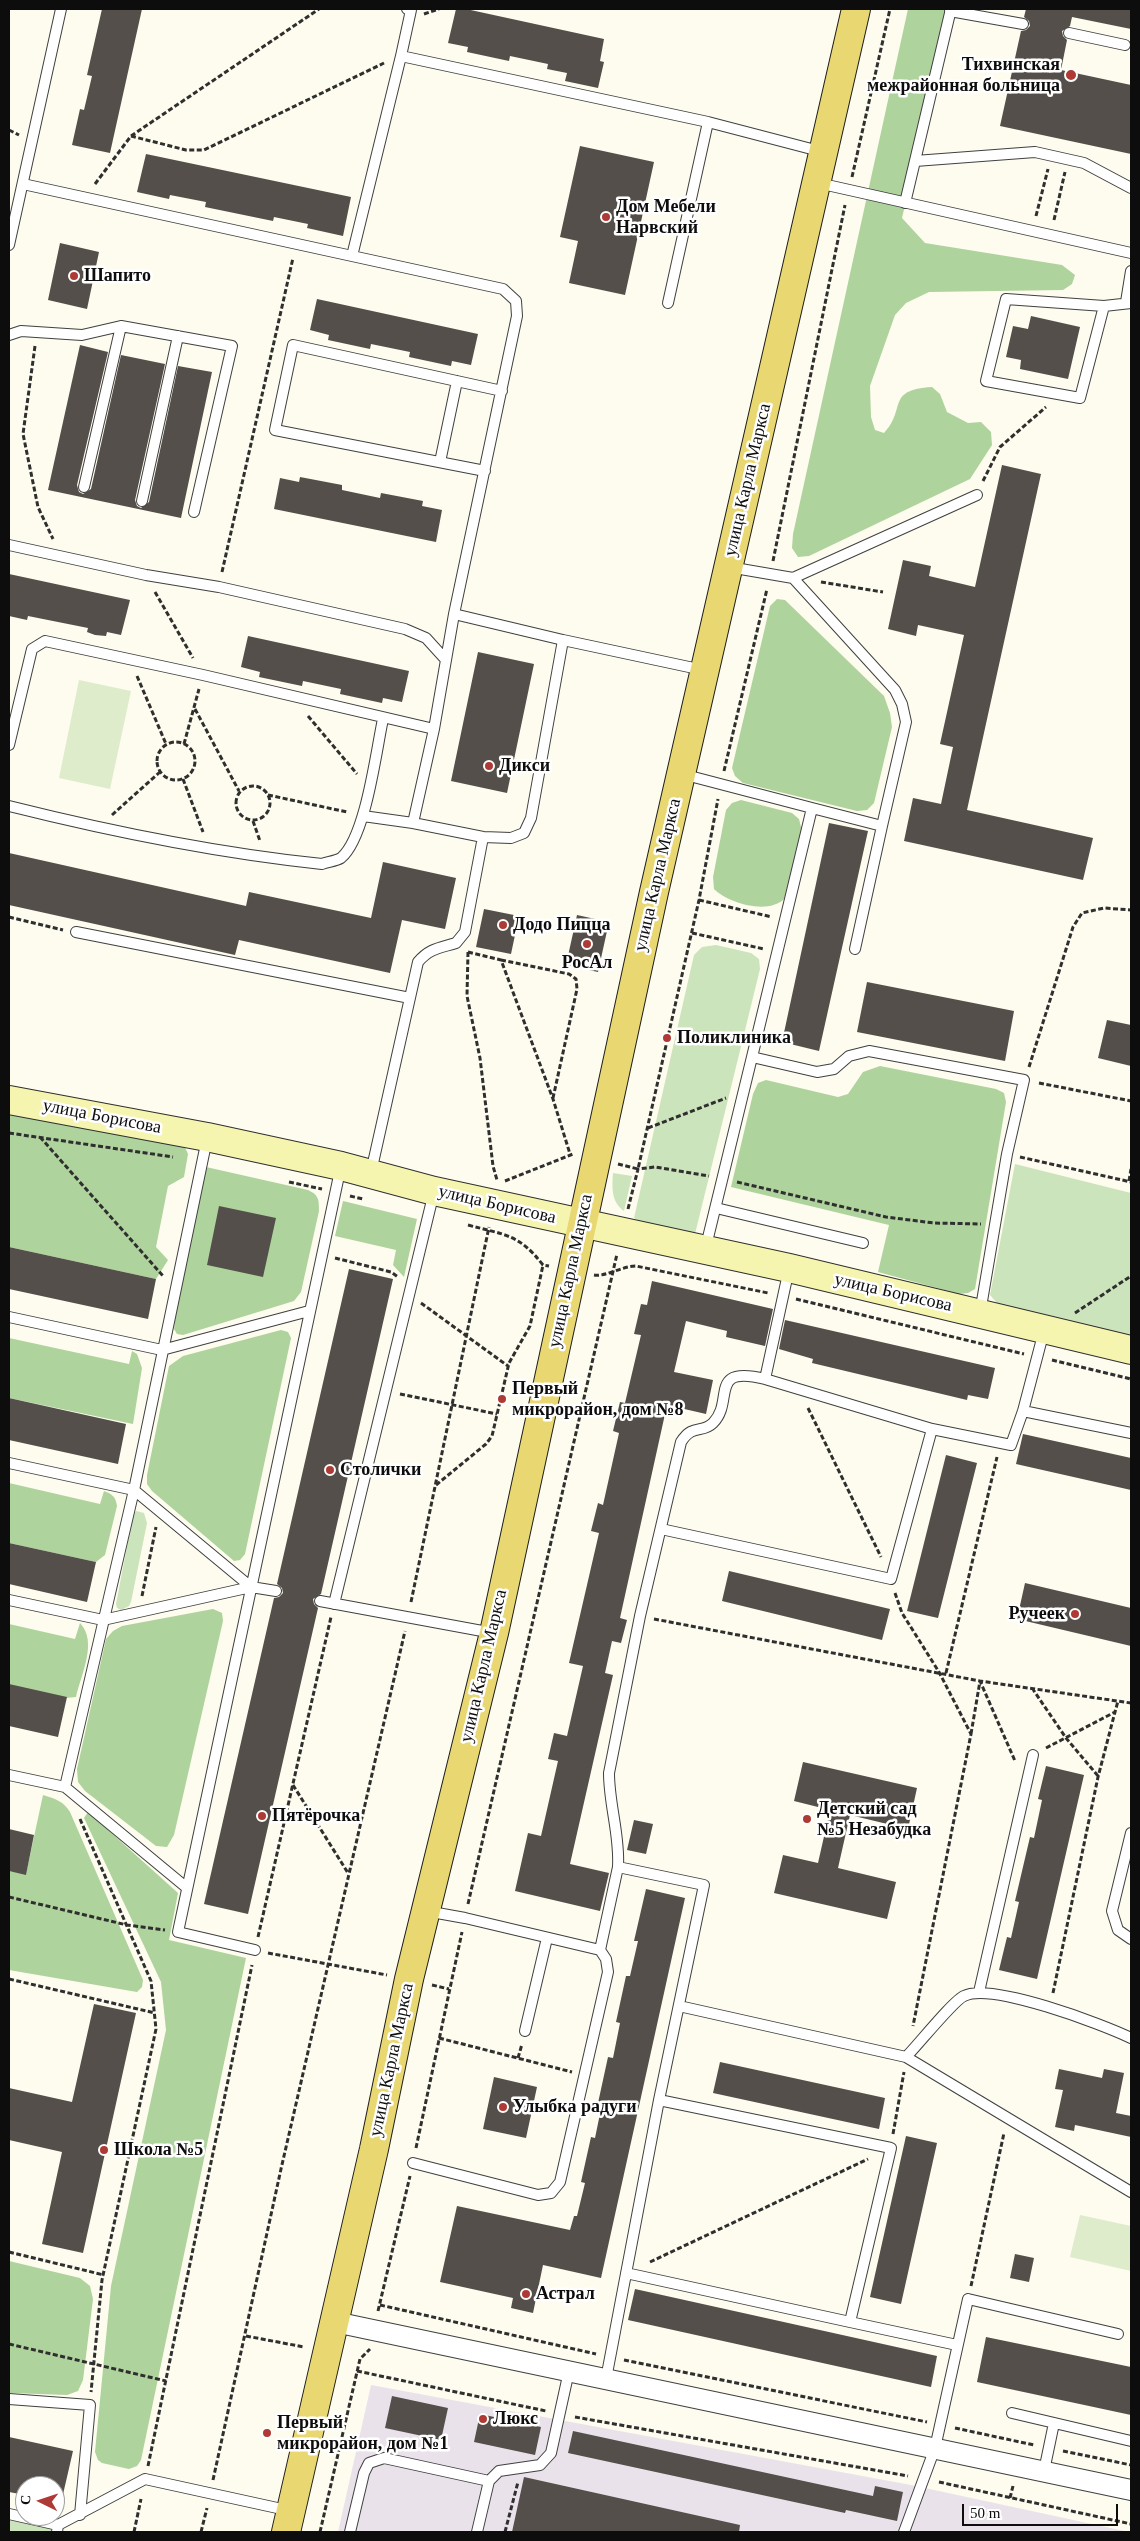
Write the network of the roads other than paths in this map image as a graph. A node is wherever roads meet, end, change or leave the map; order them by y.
1 (61, 9) edge
2 (407, 9) edge
3 (856, 9) edge
4 (950, 10) edge
5 (1023, 24) dead end
6 (1069, 33) dead end
7 (1125, 45) dead end
8 (401, 56) junction
9 (708, 122) junction
10 (824, 152) junction
11 (915, 161) junction
12 (818, 183) junction
13 (23, 184) junction
14 (1131, 188) edge
15 (905, 202) junction
16 (9, 245) edge
17 (1131, 253) edge
18 (352, 256) junction
19 (1131, 271) edge
20 (668, 303) dead end
21 (1129, 303) edge
22 (1104, 306) junction
23 (121, 326) junction
24 (9, 335) edge
25 (178, 336) junction
26 (457, 381) junction
27 (502, 391) junction
28 (440, 462) junction
29 (485, 471) junction
30 (84, 488) dead end
31 (977, 495) road end
32 (142, 501) dead end
33 (194, 512) dead end
34 (9, 545) edge
35 (728, 567) junction
36 (794, 578) junction
37 (454, 614) junction
38 (563, 640) junction
39 (446, 660) junction
40 (704, 670) junction
41 (383, 719) junction
42 (434, 729) junction
43 (9, 745) edge
44 (681, 774) junction
45 (9, 806) edge
46 (812, 808) junction
47 (363, 816) junction
48 (413, 823) junction
49 (882, 826) junction
50 (483, 837) junction
51 (76, 932) road end
52 (855, 949) dead end
53 (410, 998) junction
54 (752, 1057) junction
55 (9, 1100) edge
56 (205, 1149) junction
57 (341, 1166) junction
58 (370, 1173) junction
59 (434, 1191) junction
60 (716, 1208) junction
61 (581, 1224) junction
62 (863, 1243) dead end
63 (705, 1251) junction
64 (789, 1268) junction
65 (309, 1311) junction
66 (980, 1314) junction
67 (9, 1317) edge
68 (1044, 1330) junction
69 (162, 1350) junction
70 (1131, 1350) edge
71 (765, 1379) junction
72 (1023, 1411) junction
73 (932, 1429) junction
74 (1131, 1433) edge
75 (9, 1463) edge
76 (134, 1490) junction
77 (661, 1529) junction
78 (251, 1587) junction
79 (276, 1591) dead end
80 (9, 1600) edge
81 (320, 1601) dead end
82 (334, 1604) junction
83 (103, 1620) junction
84 (494, 1633) junction
85 (1033, 1755) road end
86 (9, 1775) edge
87 (65, 1787) junction
88 (1131, 1833) edge
89 (618, 1867) junction
90 (188, 1888) junction
91 (425, 1911) junction
92 (547, 1938) junction
93 (1131, 1939) edge
94 (255, 1950) road end
95 (600, 1950) junction
96 (979, 1992) junction
97 (679, 2006) junction
98 (525, 2031) dead end
99 (1131, 2038) edge
100 (906, 2057) junction
101 (660, 2100) junction
102 (412, 2163) road end
103 (1131, 2192) edge
104 (626, 2273) junction
105 (335, 2322) junction
106 (850, 2322) junction
107 (1118, 2334) dead end
108 (958, 2345) junction
109 (569, 2371) junction
110 (606, 2379) junction
111 (9, 2399) edge
112 (1012, 2413) dead end
113 (1054, 2423) junction
114 (1131, 2441) edge
115 (935, 2448) junction
116 (1044, 2471) junction
117 (489, 2481) junction
118 (1131, 2490) edge
119 (9, 2514) edge
120 (80, 2514) junction
121 (289, 2522) edge
122 (58, 2529) edge
123 (350, 2532) edge
124 (477, 2532) edge
125 (904, 2532) edge

1 - 13 lane
2 - 8 lane
3 - 10 main road, улица Карла Маркса
4 - 5 lane
4 - 11 lane
6 - 7 lane
8 - 9 lane
8 - 18 lane
9 - 10 lane
9 - 20 lane
10 - 12 main road, улица Карла Маркса
11 - 14 lane
11 - 15 lane
12 - 15 lane
12 - 35 main road, улица Карла Маркса
13 - 16 lane
13 - 18 lane
15 - 17 lane
18 - 27 lane
19 - 21 lane
21 - 22 lane
22 - 22 lane
23 - 24 lane
23 - 25 lane
23 - 30 lane
25 - 32 lane
25 - 33 lane
26 - 27 lane
26 - 28 lane
26 - 28 lane
27 - 29 lane
28 - 29 lane
29 - 37 lane
31 - 36 lane
34 - 39 lane
35 - 36 lane
35 - 40 main road, улица Карла Маркса
36 - 49 lane
37 - 38 lane
37 - 39 lane
38 - 40 lane
38 - 50 lane
39 - 42 lane
40 - 44 main road, улица Карла Маркса
41 - 42 lane
41 - 43 lane
41 - 47 lane
42 - 48 lane
44 - 46 lane
44 - 61 main road, улица Карла Маркса
45 - 47 lane
46 - 49 lane
46 - 54 lane
47 - 48 lane
48 - 50 lane
49 - 52 lane
50 - 53 lane
51 - 53 lane
53 - 58 lane
54 - 60 lane
54 - 66 lane
55 - 56 street, улица Борисова
56 - 57 street, улица Борисова
56 - 69 lane
57 - 58 street, улица Борисова
57 - 65 lane
58 - 59 street, улица Борисова
59 - 61 street, улица Борисова
59 - 82 lane
60 - 62 lane
60 - 63 lane
61 - 63 street, улица Борисова
61 - 84 main road, улица Карла Маркса
63 - 64 street, улица Борисова
64 - 66 street, улица Борисова
64 - 71 lane
65 - 69 lane
65 - 78 lane
66 - 68 street, улица Борисова
67 - 69 lane
68 - 70 street, улица Борисова
68 - 72 lane
69 - 76 lane
71 - 73 lane
71 - 77 lane
72 - 73 lane
72 - 74 lane
73 - 77 lane
75 - 76 lane
76 - 78 lane
76 - 83 lane
77 - 89 lane
78 - 79 lane
78 - 83 lane
78 - 90 lane
80 - 83 lane
81 - 82 lane
82 - 84 lane
83 - 87 lane
84 - 91 main road, улица Карла Маркса
85 - 96 lane
86 - 87 lane
87 - 90 lane
88 - 93 lane
89 - 95 lane
89 - 97 lane
90 - 94 lane
91 - 92 lane
91 - 105 main road, улица Карла Маркса
92 - 95 lane
92 - 98 lane
95 - 102 lane
96 - 99 lane
96 - 100 lane
97 - 100 lane
97 - 101 lane
100 - 103 lane
101 - 104 lane
101 - 106 lane
104 - 106 lane
104 - 110 lane
105 - 109 street
105 - 121 main road, улица Карла Маркса
106 - 108 lane
107 - 108 lane
108 - 115 lane
109 - 110 street
109 - 117 lane
110 - 115 street
111 - 120 lane
112 - 113 lane
113 - 114 lane
113 - 116 lane
115 - 116 street
115 - 125 lane
116 - 118 street
117 - 123 lane
117 - 124 lane
119 - 122 lane
120 - 121 lane
120 - 122 lane

